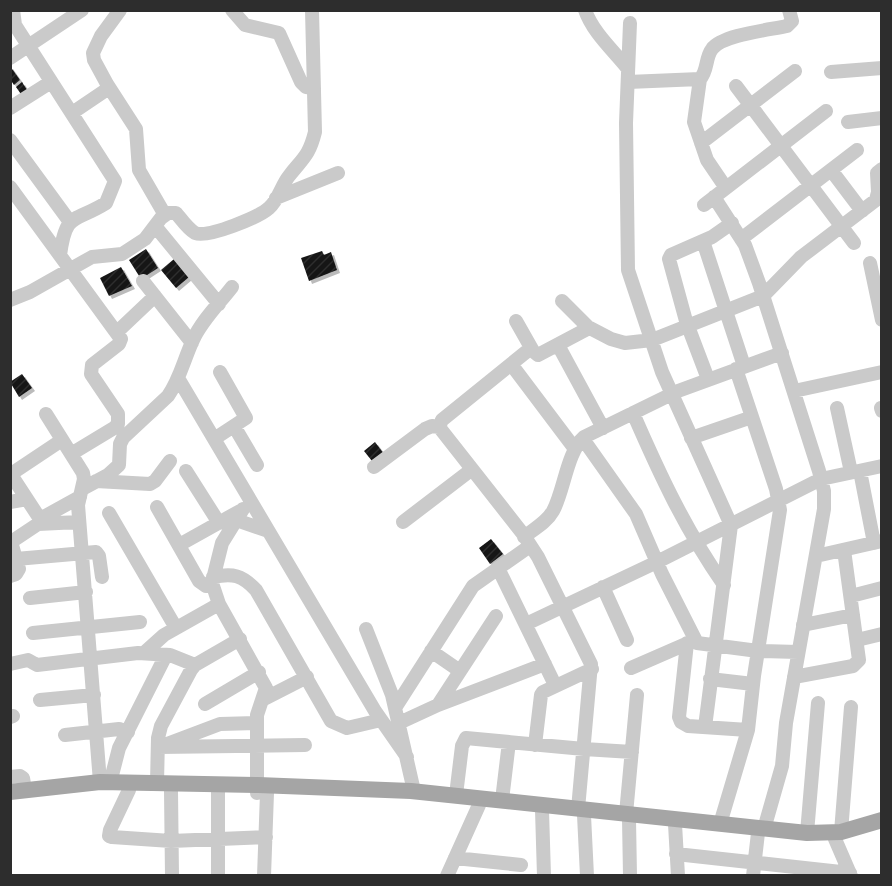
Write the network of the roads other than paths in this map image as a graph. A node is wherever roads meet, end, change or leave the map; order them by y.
1 (13, 10) edge
2 (82, 10) edge
3 (120, 10) edge
4 (232, 10) edge
5 (312, 10) edge
6 (585, 10) edge
7 (789, 10) edge
8 (630, 23) dead end
9 (28, 47) junction
10 (10, 58) edge
11 (882, 68) edge
12 (795, 71) dead end
13 (831, 72) dead end
14 (628, 76) junction
15 (700, 79) junction
16 (51, 82) junction
17 (736, 86) dead end
18 (109, 88) junction
19 (314, 88) junction
20 (749, 105) junction
21 (10, 108) edge
22 (826, 111) dead end
23 (72, 113) junction
24 (882, 118) edge
25 (848, 122) dead end
26 (10, 140) edge
27 (700, 143) junction
28 (780, 146) junction
29 (857, 150) dead end
30 (882, 169) edge
31 (831, 170) junction
32 (338, 173) dead end
33 (810, 186) junction
34 (10, 187) edge
35 (726, 188) junction
36 (276, 198) junction
37 (862, 211) junction
38 (165, 215) junction
39 (70, 222) junction
40 (732, 223) junction
41 (155, 226) junction
42 (841, 226) junction
43 (741, 239) junction
44 (703, 241) junction
45 (854, 243) dead end
46 (60, 255) junction
47 (870, 263) dead end
48 (70, 268) junction
49 (143, 281) dead end
50 (232, 287) dead end
51 (155, 296) junction
52 (764, 297) junction
53 (10, 300) edge
54 (562, 301) dead end
55 (219, 304) junction
56 (725, 312) junction
57 (882, 320) edge
58 (516, 321) dead end
59 (688, 326) junction
60 (590, 328) junction
61 (117, 332) junction
62 (652, 340) junction
63 (192, 343) junction
64 (558, 345) junction
65 (531, 348) junction
66 (782, 353) junction
67 (511, 364) junction
68 (740, 368) junction
69 (220, 372) dead end
70 (882, 372) edge
71 (178, 378) junction
72 (708, 380) junction
73 (794, 391) junction
74 (672, 394) junction
75 (837, 408) dead end
76 (633, 413) junction
77 (46, 414) dead end
78 (752, 417) junction
79 (234, 426) junction
80 (438, 427) junction
81 (114, 428) junction
82 (603, 428) junction
83 (691, 438) junction
84 (214, 439) junction
85 (62, 440) junction
86 (121, 442) junction
87 (579, 444) junction
88 (71, 454) junction
89 (170, 461) dead end
90 (257, 465) dead end
91 (882, 466) edge
92 (374, 467) dead end
93 (471, 470) junction
94 (186, 471) dead end
95 (855, 471) junction
96 (11, 473) edge
97 (821, 478) junction
98 (96, 481) junction
99 (81, 493) junction
100 (27, 499) junction
101 (779, 500) junction
102 (10, 502) edge
103 (157, 507) dead end
104 (244, 511) junction
105 (109, 513) dead end
106 (39, 522) junction
107 (79, 522) junction
108 (403, 522) dead end
109 (215, 525) junction
110 (731, 525) junction
111 (268, 531) junction
112 (527, 541) junction
113 (695, 542) junction
114 (878, 542) edge
115 (222, 543) junction
116 (179, 545) junction
117 (844, 550) junction
118 (82, 553) junction
119 (816, 556) junction
120 (16, 559) junction
121 (657, 562) junction
122 (498, 568) junction
123 (10, 576) edge
124 (102, 577) dead end
125 (212, 582) junction
126 (724, 585) junction
127 (603, 587) junction
128 (882, 588) edge
129 (86, 592) junction
130 (851, 596) junction
131 (30, 598) dead end
132 (219, 604) junction
133 (563, 607) junction
134 (854, 615) junction
135 (495, 616) dead end
136 (140, 622) dead end
137 (526, 624) junction
138 (803, 625) junction
139 (89, 628) junction
140 (176, 628) junction
141 (366, 629) dead end
142 (33, 633) dead end
143 (882, 634) edge
144 (240, 639) junction
145 (627, 640) dead end
146 (857, 640) junction
147 (691, 642) junction
148 (714, 646) junction
149 (431, 651) junction
150 (758, 651) junction
151 (798, 652) junction
152 (144, 653) junction
153 (166, 655) junction
154 (92, 659) junction
155 (10, 664) edge
156 (545, 664) junction
157 (195, 665) junction
158 (631, 668) dead end
159 (592, 669) junction
160 (460, 671) junction
161 (259, 672) junction
162 (307, 677) junction
163 (794, 677) junction
164 (710, 679) junction
165 (753, 684) junction
166 (555, 685) junction
167 (94, 695) junction
168 (637, 695) dead end
169 (40, 700) dead end
170 (262, 700) junction
171 (818, 703) dead end
172 (205, 704) dead end
173 (438, 705) junction
174 (850, 707) dead end
175 (395, 708) junction
176 (381, 720) junction
177 (257, 723) junction
178 (399, 723) junction
179 (705, 727) junction
180 (748, 730) junction
181 (98, 731) junction
182 (128, 732) junction
183 (64, 735) dead end
184 (509, 742) junction
185 (305, 745) dead end
186 (535, 745) junction
187 (158, 747) junction
188 (257, 747) junction
189 (584, 749) junction
190 (632, 752) junction
191 (406, 757) junction
192 (10, 777) edge
193 (105, 782) junction
194 (164, 787) junction
195 (129, 790) junction
196 (261, 790) junction
197 (18, 791) edge
198 (414, 791) junction
199 (218, 792) junction
200 (456, 795) junction
201 (502, 800) junction
202 (10, 801) edge
203 (479, 805) junction
204 (542, 810) junction
205 (581, 812) junction
206 (628, 817) junction
207 (882, 820) edge
208 (675, 824) junction
209 (720, 824) junction
210 (882, 826) edge
211 (740, 829) junction
212 (761, 831) junction
213 (807, 833) junction
214 (838, 835) junction
215 (266, 837) junction
216 (218, 838) junction
217 (171, 841) junction
218 (676, 854) junction
219 (455, 858) junction
220 (521, 865) dead end
221 (503, 869) edge
222 (753, 869) edge
223 (851, 874) edge
224 (171, 876) edge
225 (218, 876) edge
226 (264, 876) edge
227 (447, 876) edge
228 (544, 876) edge
229 (586, 876) edge
230 (630, 876) edge
231 (678, 876) edge

1 - 9 street
2 - 9 street
3 - 18 street
4 - 19 street
5 - 19 street
6 - 14 street
7 - 15 street
8 - 14 street
9 - 10 street
9 - 16 street
11 - 13 street
12 - 20 street
14 - 15 street
14 - 62 street
15 - 27 street
16 - 21 street
16 - 23 street
17 - 20 street
18 - 23 street
18 - 38 street
19 - 36 street
20 - 27 street
20 - 28 street
22 - 28 street
23 - 39 street
24 - 25 street
26 - 39 street
27 - 35 street
28 - 33 street
28 - 35 street
29 - 31 street
30 - 37 street
31 - 33 street
31 - 37 street
32 - 36 street
33 - 42 street
33 - 43 street
34 - 46 street
35 - 40 street
36 - 38 street
37 - 42 street
38 - 41 street
39 - 46 street
40 - 43 street
40 - 44 street
41 - 48 street
41 - 55 street
42 - 45 street
42 - 52 street
43 - 52 street
44 - 56 street
44 - 59 street
46 - 48 street
47 - 57 street
48 - 53 street
48 - 61 street
49 - 51 street
50 - 55 street
51 - 61 street
51 - 63 street
52 - 56 street
52 - 66 street
54 - 60 street
55 - 63 street
56 - 59 street
56 - 68 street
58 - 65 street
59 - 62 street
59 - 72 street
60 - 62 street
60 - 64 street
61 - 81 street
62 - 74 street
63 - 71 street
64 - 65 street
64 - 82 street
65 - 67 street
66 - 68 street
66 - 73 street
67 - 80 street
67 - 87 street
68 - 72 street
68 - 78 street
69 - 79 street
70 - 73 street
71 - 84 street
71 - 86 street
72 - 74 street
73 - 97 street
74 - 76 street
74 - 83 street
75 - 95 street
76 - 82 street
76 - 113 street
77 - 85 street
78 - 83 street
78 - 101 street
79 - 84 street
79 - 90 street
80 - 92 street
80 - 93 street
81 - 86 street
81 - 88 street
82 - 87 street
83 - 110 street
84 - 104 street
85 - 88 street
85 - 96 street
86 - 98 street
87 - 112 street
87 - 121 street
88 - 99 street
89 - 98 street
91 - 95 street
93 - 108 street
93 - 112 street
94 - 109 street
95 - 97 street
95 - 114 street
96 - 100 street
97 - 101 street
97 - 119 street
98 - 99 street
99 - 106 street
99 - 107 street
100 - 102 street
100 - 106 street
101 - 110 street
101 - 150 street
103 - 116 street
104 - 109 street
104 - 111 street
104 - 111 street
104 - 115 street
105 - 140 street
106 - 107 street
106 - 120 street
107 - 118 street
109 - 115 street
109 - 116 street
110 - 113 street
110 - 126 street
111 - 176 street
112 - 122 street
112 - 133 street
113 - 121 street
113 - 126 street
114 - 117 street
115 - 125 street
116 - 125 street
117 - 119 street
117 - 130 street
118 - 120 street
118 - 124 street
118 - 129 street
119 - 138 street
120 - 123 street
121 - 127 street
121 - 147 street
122 - 137 street
122 - 149 street
125 - 132 street
125 - 162 street
126 - 148 street
127 - 133 street
127 - 145 street
128 - 130 street
129 - 131 street
129 - 139 street
130 - 134 street
132 - 140 street
132 - 144 street
133 - 137 street
133 - 159 street
134 - 138 street
134 - 146 street
135 - 160 street
136 - 139 street
137 - 156 street
138 - 151 street
139 - 142 street
139 - 154 street
140 - 152 street
141 - 175 street
143 - 146 street
144 - 157 street
144 - 161 street
146 - 163 street
147 - 148 street
147 - 158 street
147 - 179 street
148 - 150 street
148 - 164 street
149 - 160 street
149 - 175 street
150 - 151 street
150 - 165 street
151 - 163 street
152 - 153 street
152 - 154 street
153 - 157 street
153 - 182 street
154 - 155 street
154 - 167 street
156 - 166 street
156 - 173 street
157 - 187 street
159 - 166 street
159 - 189 street
160 - 173 street
161 - 170 street
161 - 172 street
162 - 170 street
162 - 176 street
163 - 212 street
164 - 165 street
164 - 179 street
165 - 180 street
166 - 186 street
167 - 169 street
167 - 181 street
168 - 190 street
170 - 177 street
171 - 213 street
173 - 178 street
174 - 214 street
175 - 178 street
176 - 191 street
177 - 187 street
177 - 188 street
178 - 191 street
179 - 180 street
180 - 209 street
181 - 182 street
181 - 183 street
181 - 193 street
182 - 193 street
184 - 186 street
184 - 200 street
184 - 201 street
185 - 188 street
186 - 189 street
187 - 188 street
187 - 194 street
188 - 196 street
189 - 190 street
189 - 205 street
190 - 206 street
191 - 198 street
192 - 197 street
193 - 194 main road
193 - 197 main road
194 - 195 main road
194 - 196 main road
194 - 199 main road
194 - 217 street
195 - 202 main road
195 - 217 street
196 - 198 main road
196 - 199 main road
196 - 203 main road
196 - 215 street
198 - 200 main road
199 - 216 street
200 - 201 main road
201 - 205 main road
203 - 204 main road
203 - 219 street
204 - 205 main road
204 - 228 street
205 - 206 main road
205 - 229 street
206 - 208 main road
206 - 209 main road
206 - 230 street
207 - 214 main road
208 - 211 main road
208 - 218 street
209 - 211 main road
210 - 214 main road
211 - 212 main road
212 - 213 main road
212 - 214 main road
212 - 222 street
213 - 214 main road
214 - 223 street
215 - 216 street
215 - 226 street
216 - 217 street
216 - 225 street
217 - 224 street
218 - 222 street
218 - 231 street
219 - 221 street
219 - 227 street
220 - 221 street
222 - 223 street

